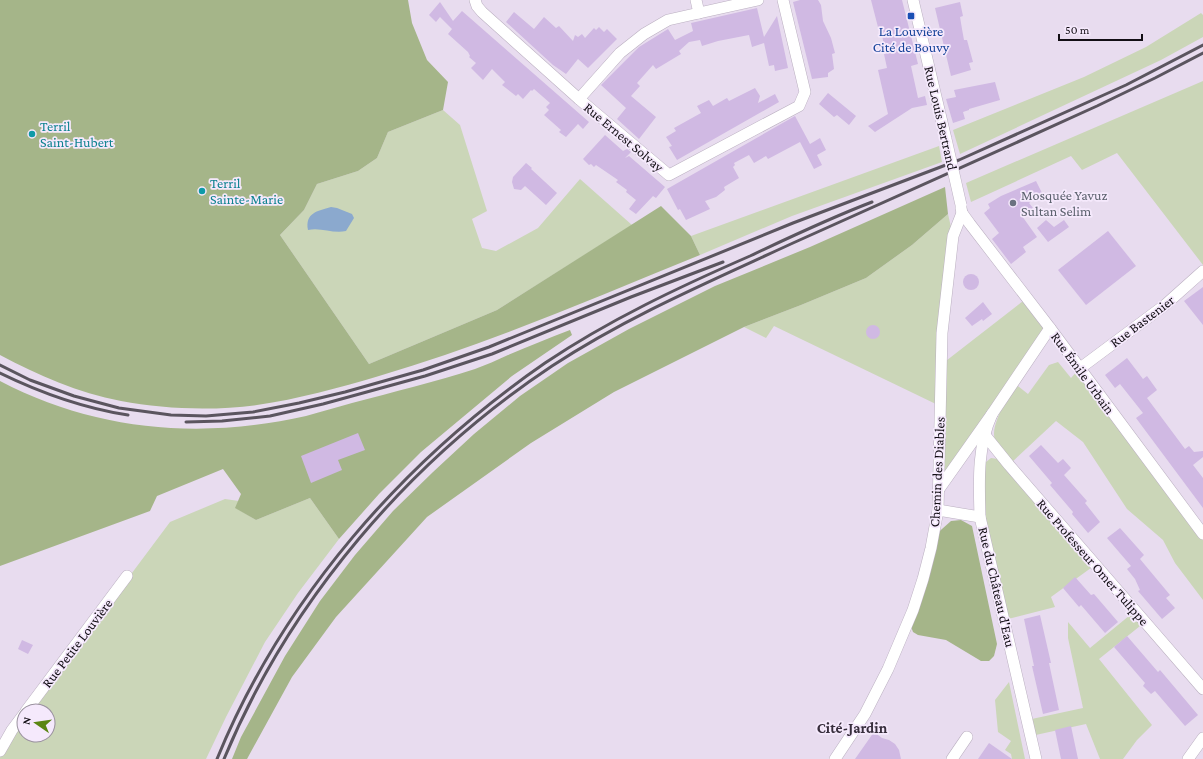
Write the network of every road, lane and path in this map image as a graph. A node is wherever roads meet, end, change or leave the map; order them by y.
1 (696, 0) edge
2 (758, 0) edge
3 (783, 0) edge
4 (913, 0) edge
5 (476, 3) edge
6 (699, 13) junction
7 (579, 99) junction
8 (962, 209) junction
9 (1203, 271) edge
10 (1050, 328) junction
11 (1079, 369) junction
12 (992, 414) junction
13 (984, 434) junction
14 (939, 488) junction
15 (938, 510) junction
16 (980, 517) junction
17 (1203, 534) edge
18 (127, 576) dead end
19 (1203, 689) edge
20 (32, 703) edge
21 (16, 725) edge
22 (966, 736) dead end
23 (1203, 738) edge
24 (0, 751) edge
25 (835, 759) edge
26 (952, 759) edge
27 (1036, 759) edge
28 (1188, 759) edge

1 - 6 street
2 - 6 street
3 - 7 street, Rue Ernest Solvay
4 - 8 street, Rue Louis Bertrand, bridge
5 - 7 street, Rue Ernest Solvay
6 - 7 street
8 - 10 street, Rue Émile Urbain
8 - 14 street, Chemin des Diables
9 - 11 street, Rue Bastenier
10 - 11 street, Rue Émile Urbain
10 - 12 street
11 - 17 street, Rue Émile Urbain
12 - 13 street, Rue du Château d'Eau
12 - 14 street
13 - 16 street, Rue du Château d'Eau
13 - 19 street, Rue Professeur Omer Tulippe
14 - 15 street, Chemin des Diables
15 - 16 street
15 - 25 street, Chemin des Diables
16 - 27 street, Rue du Château d'Eau
18 - 20 street, Rue Petite Louvière
21 - 24 street
22 - 26 street
23 - 28 street

